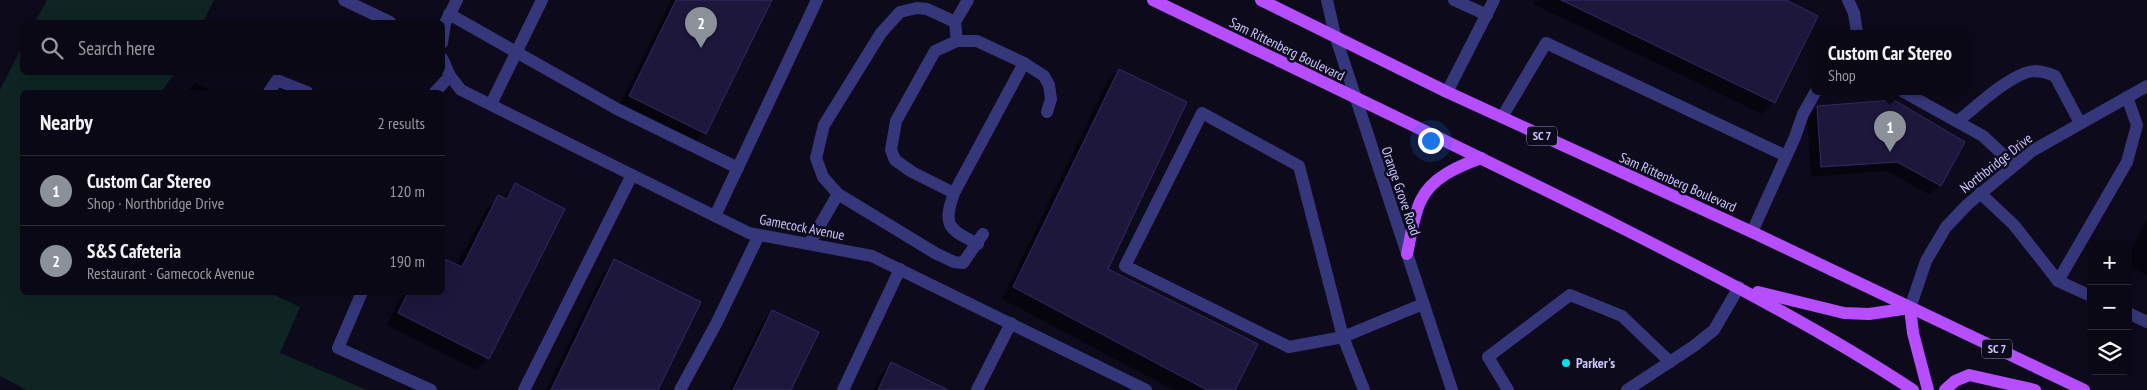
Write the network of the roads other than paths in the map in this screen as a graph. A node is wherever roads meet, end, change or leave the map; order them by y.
1 (344, 0) edge
2 (456, 0) edge
3 (542, 0) edge
4 (817, 0) edge
5 (968, 0) edge
6 (1153, 0) edge
7 (1261, 0) edge
8 (1327, 0) edge
9 (1454, 0) edge
10 (1494, 0) edge
11 (1848, 0) edge
12 (449, 14) junction
13 (1486, 15) junction
14 (386, 20) edge
15 (955, 22) junction
16 (445, 27) edge
17 (1857, 30) edge
18 (1335, 35) junction
19 (958, 41) junction
20 (517, 52) junction
21 (1024, 63) junction
22 (445, 65) edge
23 (450, 76) junction
24 (2147, 86) edge
25 (271, 90) edge
26 (302, 90) edge
27 (437, 90) edge
28 (1448, 92) junction
29 (1813, 95) edge
30 (1909, 95) edge
31 (2127, 97) junction
32 (1356, 99) junction
33 (491, 104) junction
34 (1047, 112) dead end
35 (1502, 117) junction
36 (1958, 121) junction
37 (2080, 123) junction
38 (2142, 124) edge
39 (1786, 156) junction
40 (1481, 158) junction
41 (2014, 165) junction
42 (738, 168) junction
43 (632, 174) junction
44 (954, 193) junction
45 (1980, 193) junction
46 (838, 194) junction
47 (715, 216) junction
48 (1752, 232) junction
49 (759, 235) junction
50 (809, 244) junction
51 (1407, 254) junction
52 (900, 270) junction
53 (2058, 281) junction
54 (1739, 287) junction
55 (2087, 294) edge
56 (361, 295) edge
57 (1423, 304) junction
58 (1910, 308) junction
59 (2132, 315) edge
60 (2147, 322) edge
61 (1011, 324) junction
62 (1343, 337) junction
63 (1670, 362) junction
64 (431, 390) edge
65 (524, 390) edge
66 (680, 390) edge
67 (843, 390) edge
68 (977, 390) edge
69 (1146, 390) edge
70 (1364, 390) edge
71 (1452, 390) edge
72 (1508, 390) edge
73 (1627, 390) edge
74 (1913, 390) edge
75 (1928, 390) edge
76 (1945, 390) edge
77 (2035, 390) edge
78 (2084, 390) edge

1 - 14 street
2 - 12 street
3 - 20 street
4 - 42 street
5 - 15 street
6 - 32 main road, Sam Rittenberg Boulevard
7 - 18 main road, Sam Rittenberg Boulevard / SC 7
8 - 18 street, Orange Grove Road
9 - 13 street
10 - 13 street
11 - 17 street
12 - 16 street
12 - 20 street
13 - 28 street
15 - 19 street
15 - 46 street
18 - 28 main road, Sam Rittenberg Boulevard / SC 7
18 - 32 street, Orange Grove Road
19 - 21 street
19 - 44 street
20 - 33 street
20 - 42 street
21 - 34 street
21 - 44 street
22 - 23 street, Gamecock Avenue
23 - 27 street
23 - 33 street, Gamecock Avenue
24 - 31 street, Northbridge Drive
25 - 26 street
28 - 35 main road, Sam Rittenberg Boulevard / SC 7
29 - 39 street
30 - 36 street
31 - 37 street, Northbridge Drive
31 - 38 street
32 - 40 main road, Sam Rittenberg Boulevard
32 - 51 street, Orange Grove Road
33 - 43 street, Gamecock Avenue
35 - 39 street
35 - 48 main road, Sam Rittenberg Boulevard / SC 7
36 - 37 street
36 - 41 street
37 - 41 street, Northbridge Drive
38 - 53 street
39 - 48 street
40 - 51 main road
40 - 54 main road, Sam Rittenberg Boulevard
41 - 45 street, Northbridge Drive
42 - 47 street
43 - 47 street, Gamecock Avenue
43 - 65 street
44 - 46 street
45 - 53 street
45 - 58 street, Northbridge Drive
46 - 50 street
47 - 49 street, Gamecock Avenue
48 - 58 main road, Sam Rittenberg Boulevard / SC 7
49 - 50 street, Gamecock Avenue
49 - 66 street
50 - 52 street, Gamecock Avenue
51 - 57 street, Orange Grove Road
52 - 61 street, Gamecock Avenue
52 - 67 street
53 - 55 street
54 - 58 main road
54 - 63 street
54 - 74 main road, Sam Rittenberg Boulevard
56 - 64 street
57 - 62 street
57 - 71 street, Orange Grove Road
58 - 75 main road
58 - 78 main road, Sam Rittenberg Boulevard / SC 7
59 - 60 street
61 - 68 street
61 - 69 street, Gamecock Avenue
62 - 62 street
62 - 70 street
63 - 72 street
63 - 73 street
76 - 77 main road

